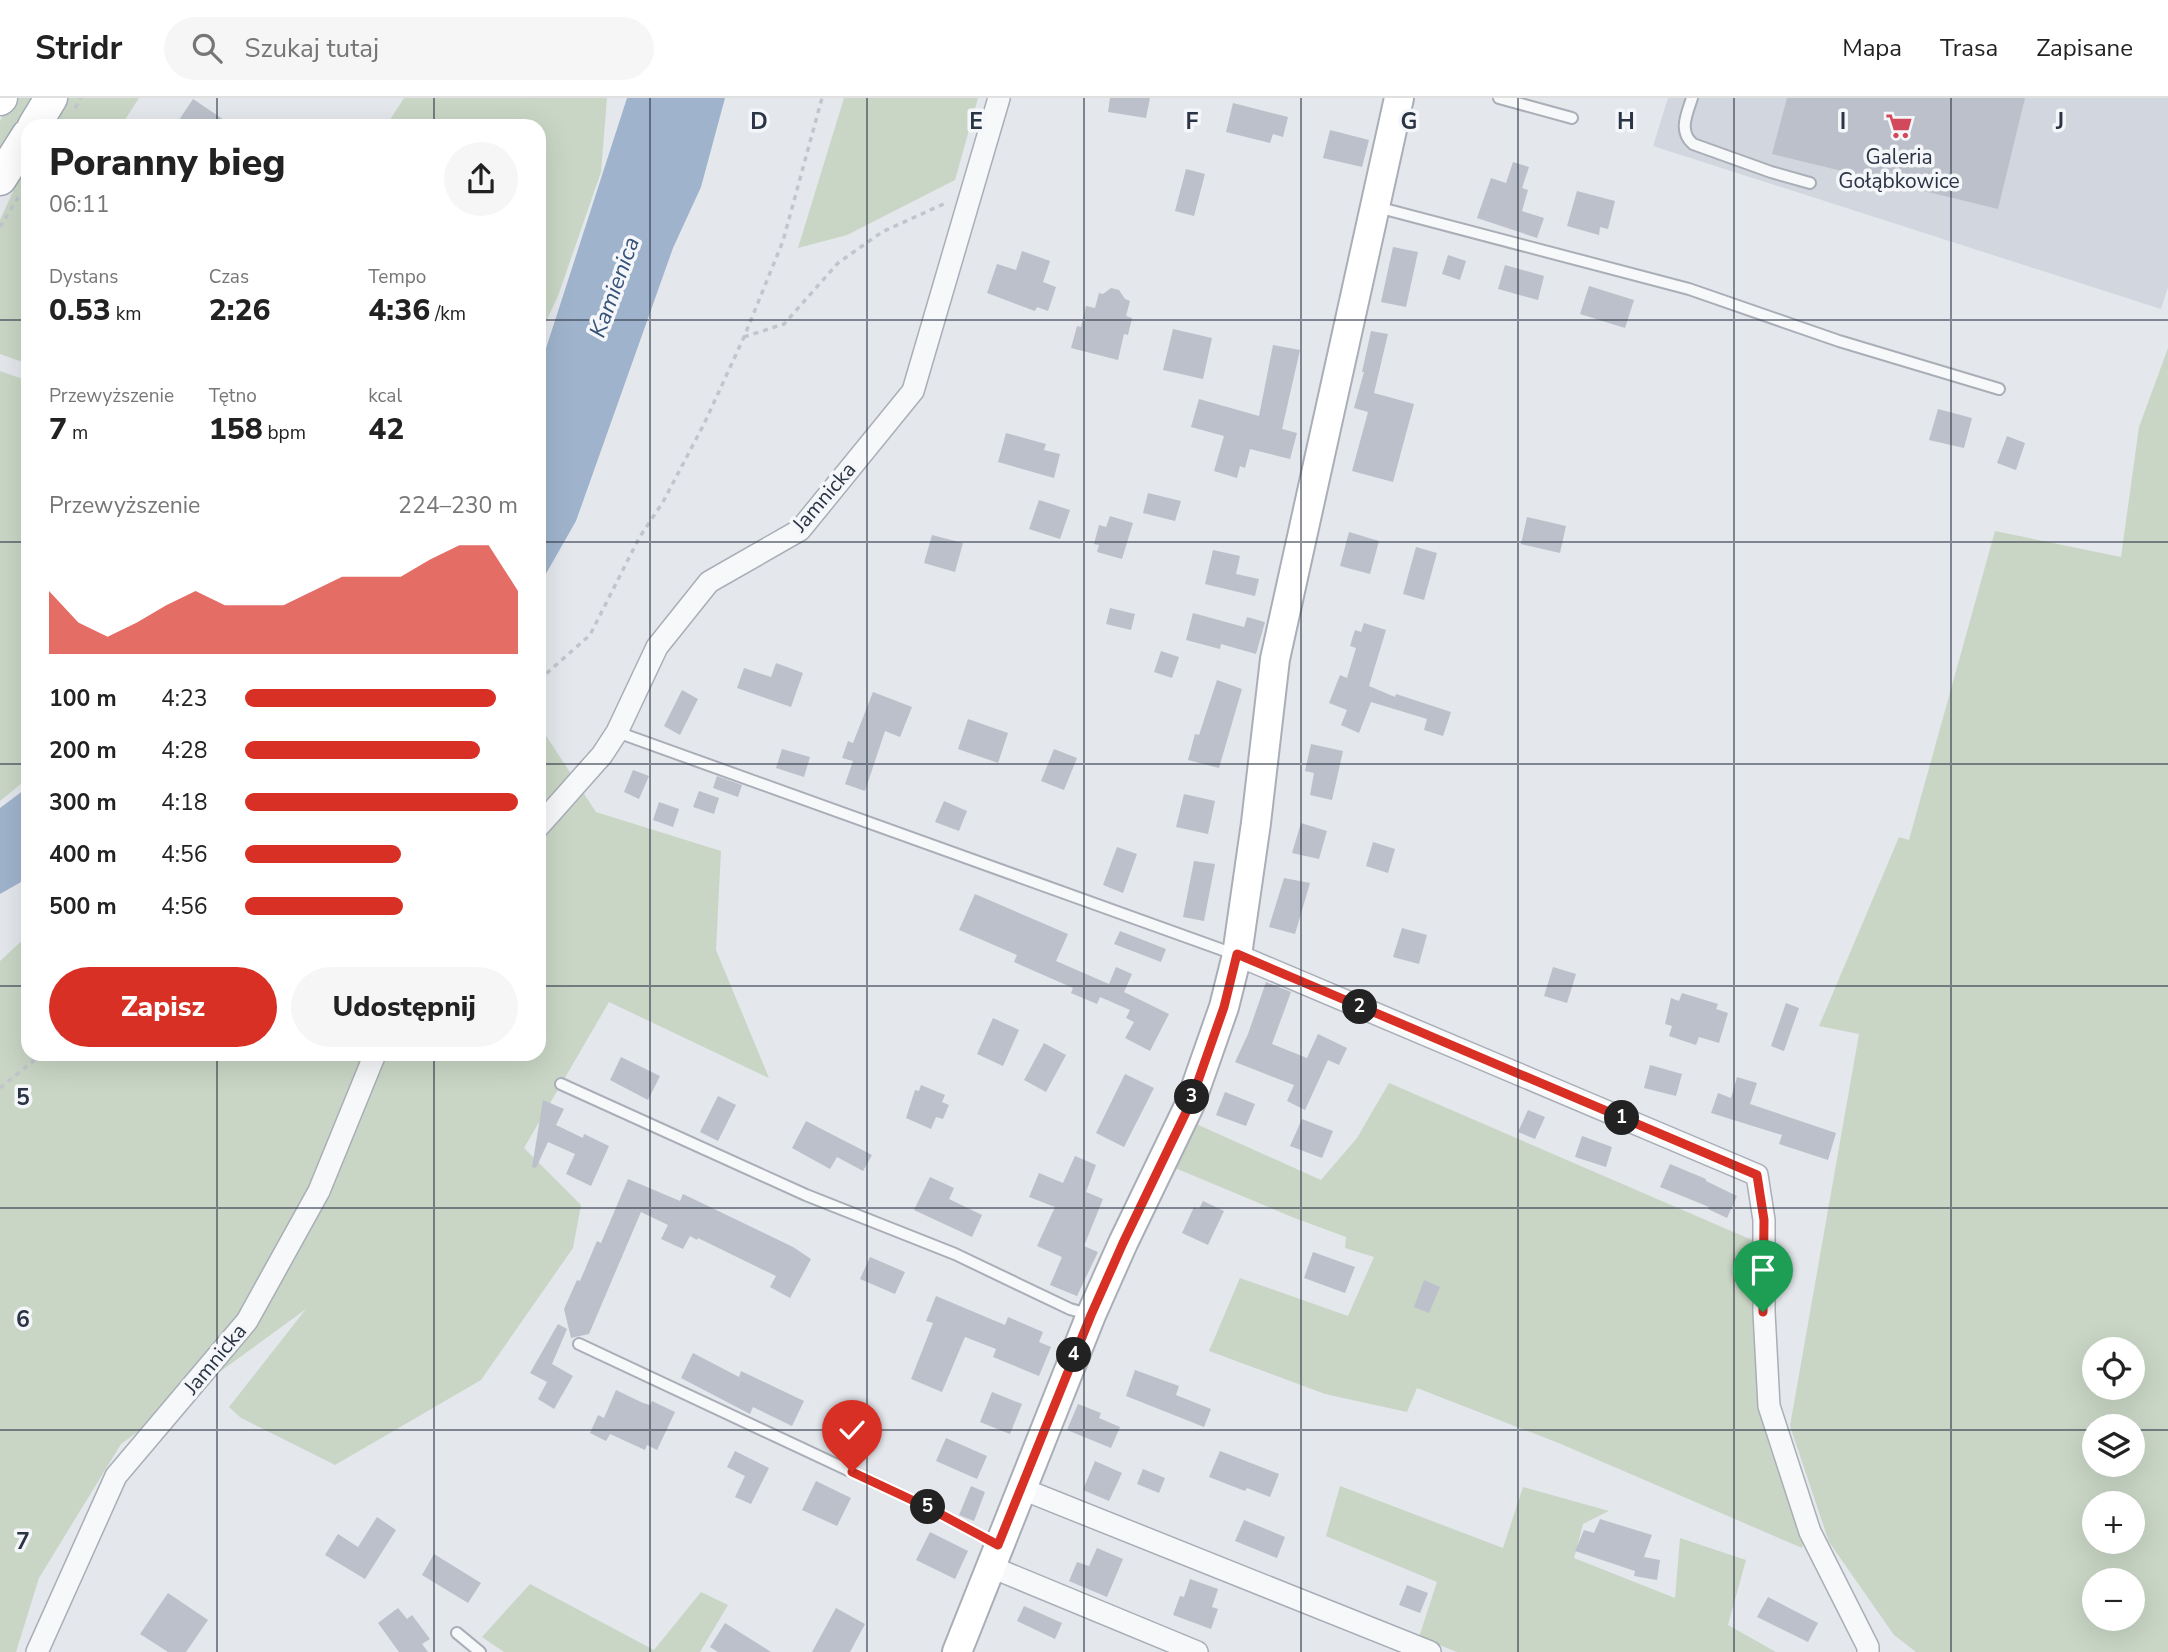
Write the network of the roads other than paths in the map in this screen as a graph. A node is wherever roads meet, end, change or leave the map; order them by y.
1 (51, 98) edge
2 (999, 98) edge
3 (1399, 98) edge
4 (1499, 98) edge
5 (1692, 98) edge
6 (1572, 118) dead end
7 (38, 119) edge
8 (21, 155) edge
9 (1810, 183) dead end
10 (10, 186) edge
11 (1374, 206) junction
12 (1999, 389) dead end
13 (617, 732) junction
14 (546, 818) edge
15 (1237, 954) junction
16 (372, 1061) edge
17 (561, 1084) dead end
18 (1091, 1315) junction
19 (579, 1344) dead end
20 (1020, 1488) junction
21 (993, 1556) junction
22 (457, 1633) dead end
23 (37, 1652) edge
24 (480, 1652) edge
25 (957, 1652) edge
26 (1197, 1652) edge
27 (1430, 1652) edge
28 (1868, 1652) edge

1 - 7 main road
2 - 13 street, Jamnicka
3 - 11 street
4 - 6 lane
5 - 9 lane
8 - 10 main road
11 - 12 lane
11 - 15 street
13 - 14 street, Jamnicka
13 - 15 lane
15 - 18 street
15 - 28 street
16 - 23 street, Jamnicka
17 - 18 lane
18 - 20 street
19 - 21 lane
20 - 21 street
20 - 27 street
21 - 25 street
21 - 26 street
22 - 24 lane

